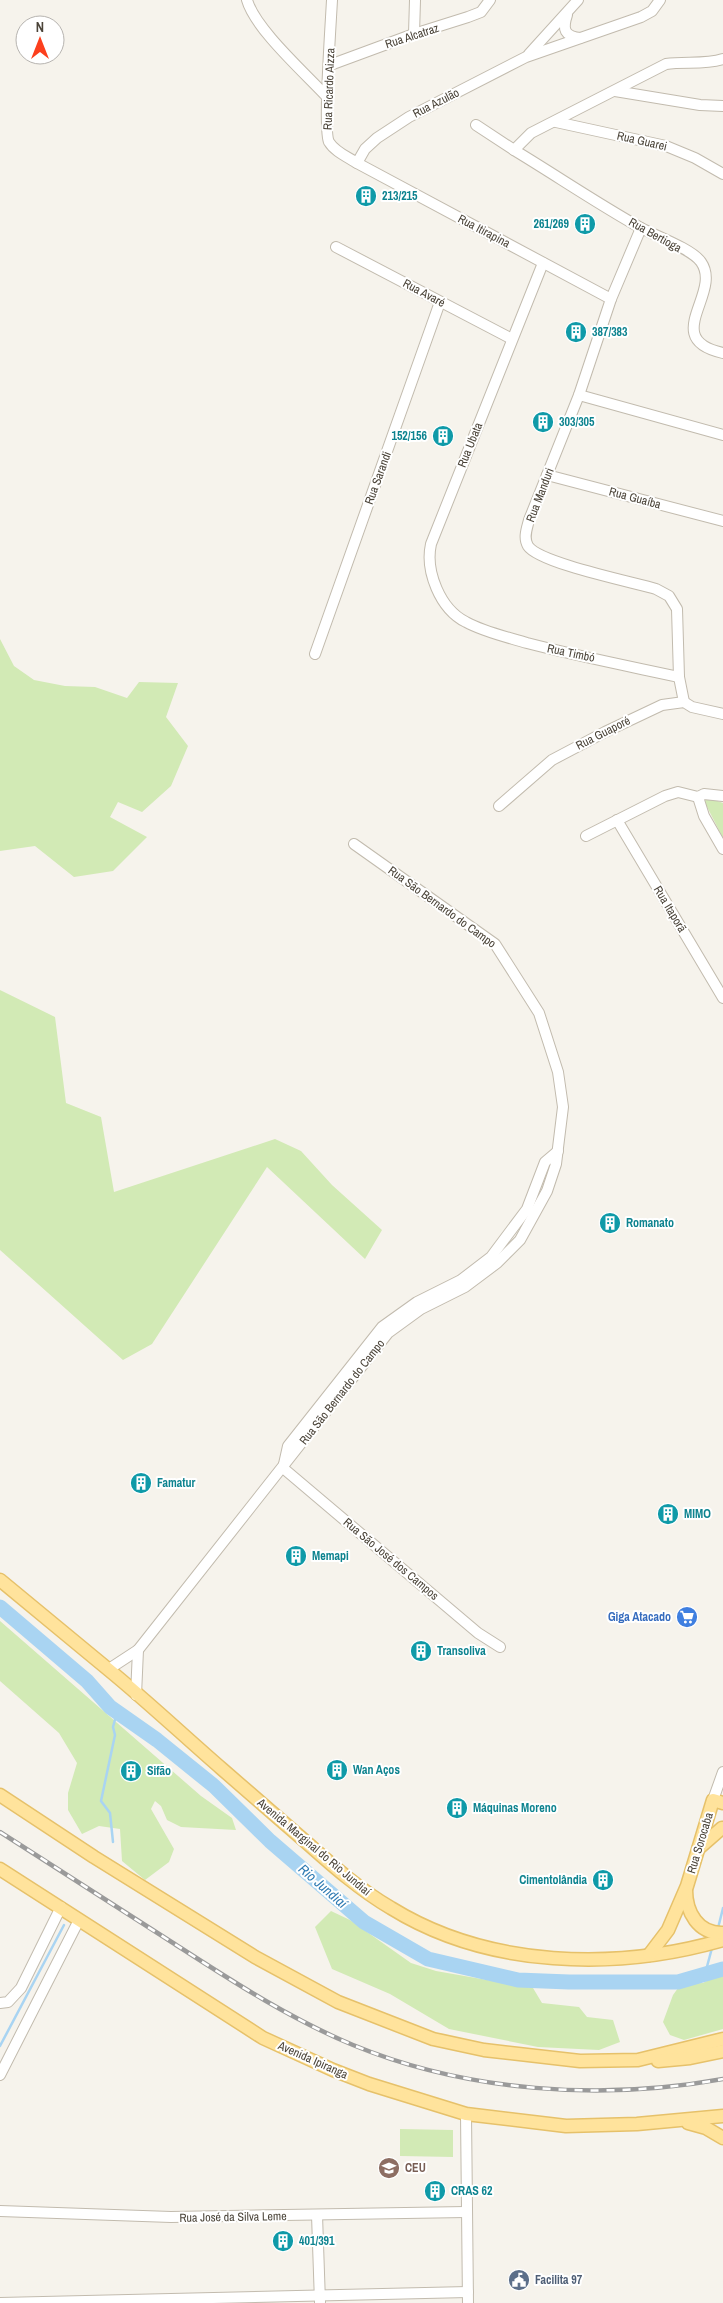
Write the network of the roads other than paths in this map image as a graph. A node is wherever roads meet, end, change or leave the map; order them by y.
1 (247, 0) edge
2 (332, 0) edge
3 (415, 0) edge
4 (490, 0) edge
5 (578, 0) edge
6 (660, 0) edge
7 (567, 14) junction
8 (414, 34) junction
9 (580, 38) junction
10 (526, 57) junction
11 (723, 59) edge
12 (330, 65) junction
13 (615, 91) junction
14 (328, 98) junction
15 (723, 106) edge
16 (556, 122) junction
17 (476, 125) dead end
18 (514, 150) junction
19 (357, 163) junction
20 (723, 174) edge
21 (641, 228) junction
22 (336, 247) dead end
23 (543, 263) junction
24 (612, 299) junction
25 (440, 302) junction
26 (512, 339) junction
27 (723, 353) edge
28 (579, 395) junction
29 (723, 435) edge
30 (547, 475) junction
31 (723, 521) edge
32 (464, 622) joint
33 (315, 654) dead end
34 (679, 677) junction
35 (684, 702) junction
36 (723, 714) edge
37 (723, 796) edge
38 (698, 797) junction
39 (499, 806) dead end
40 (617, 820) junction
41 (586, 836) dead end
42 (354, 844) dead end
43 (723, 849) edge
44 (723, 998) edge
45 (283, 1468) junction
46 (0, 1580) edge
47 (500, 1647) dead end
48 (138, 1650) junction
49 (109, 1670) junction
50 (136, 1694) junction
51 (723, 1772) edge
52 (0, 1796) edge
53 (718, 1802) edge
54 (708, 1817) junction
55 (722, 1828) edge
56 (697, 1851) junction
57 (0, 1868) edge
58 (686, 1886) junction
59 (63, 1908) junction
60 (77, 1919) junction
61 (723, 1933) edge
62 (723, 1940) edge
63 (649, 1955) junction
64 (0, 2003) edge
65 (723, 2040) edge
66 (723, 2051) edge
67 (638, 2060) junction
68 (0, 2075) edge
69 (466, 2114) junction
70 (722, 2117) edge
71 (671, 2122) junction
72 (723, 2130) edge
73 (723, 2138) edge
74 (0, 2212) edge
75 (466, 2212) junction
76 (317, 2216) junction
77 (468, 2292) junction
78 (320, 2300) edge
79 (0, 2303) edge
80 (26, 2303) edge
81 (468, 2303) edge

1 - 14 street
2 - 12 street, Rua Ricardo Aizza
3 - 8 street
4 - 8 street, Rua Alcatraz
5 - 7 street
6 - 9 street
7 - 9 street
7 - 10 street
8 - 12 street, Rua Alcatraz
9 - 10 street
10 - 19 street, Rua Azulão
11 - 13 street
12 - 14 street, Rua Ricardo Aizza
13 - 15 street
13 - 16 street
14 - 19 street, Rua Ricardo Aizza
16 - 18 street
16 - 20 street, Rua Guarei
17 - 18 street, Rua Bertioga
18 - 21 street, Rua Bertioga
19 - 23 street, Rua Itirapina
21 - 24 street, Rua Manduri
21 - 27 street, Rua Bertioga
22 - 25 street, Rua Avaré
23 - 24 street, Rua Itirapina
23 - 26 street, Rua Ubata
24 - 28 street, Rua Manduri
25 - 26 street, Rua Avaré
25 - 33 street, Rua Sarandi
26 - 32 street, Rua Ubata
28 - 29 street
28 - 30 street, Rua Manduri
30 - 31 street, Rua Guaíba
30 - 34 street, Rua Manduri
32 - 34 street, Rua Timbó
34 - 35 street, Rua Manduri
35 - 36 street
35 - 39 street, Rua Guaporé
37 - 38 street
38 - 40 street
38 - 43 street
40 - 41 street
40 - 44 street, Rua Itaporã
42 - 45 street, Rua São Bernardo do Campo
45 - 47 street, Rua São José dos Campos
45 - 48 street, Rua São Bernardo do Campo
46 - 49 main road, Avenida Marginal do Rio Jundiaí
48 - 49 street, Rua São Bernardo do Campo
48 - 50 street
49 - 50 main road, Avenida Marginal do Rio Jundiaí
50 - 63 main road, Avenida Marginal do Rio Jundiaí
51 - 53 street, Rua Sorocaba
52 - 67 main road
53 - 54 main road, Rua Sorocaba
54 - 55 main road
54 - 56 main road, Rua Sorocaba
55 - 56 main road
56 - 58 main road, Rua Sorocaba
57 - 59 main road, Avenida Ipiranga
58 - 61 main road
58 - 63 main road, Rua Sorocaba
59 - 60 main road, Avenida Ipiranga
59 - 64 street
60 - 68 street
60 - 69 main road, Avenida Ipiranga
62 - 63 main road, Avenida Marginal do Rio Jundiaí
65 - 67 main road
66 - 67 main road
69 - 71 main road, Avenida Ipiranga
69 - 75 street
70 - 71 main road, Avenida Ipiranga
70 - 72 main road
71 - 73 main road, Avenida Ipiranga
74 - 76 street, Rua José da Silva Leme
75 - 76 street, Rua José da Silva Leme
75 - 77 street
76 - 78 street
77 - 78 street
77 - 81 street
78 - 80 street
79 - 80 street

